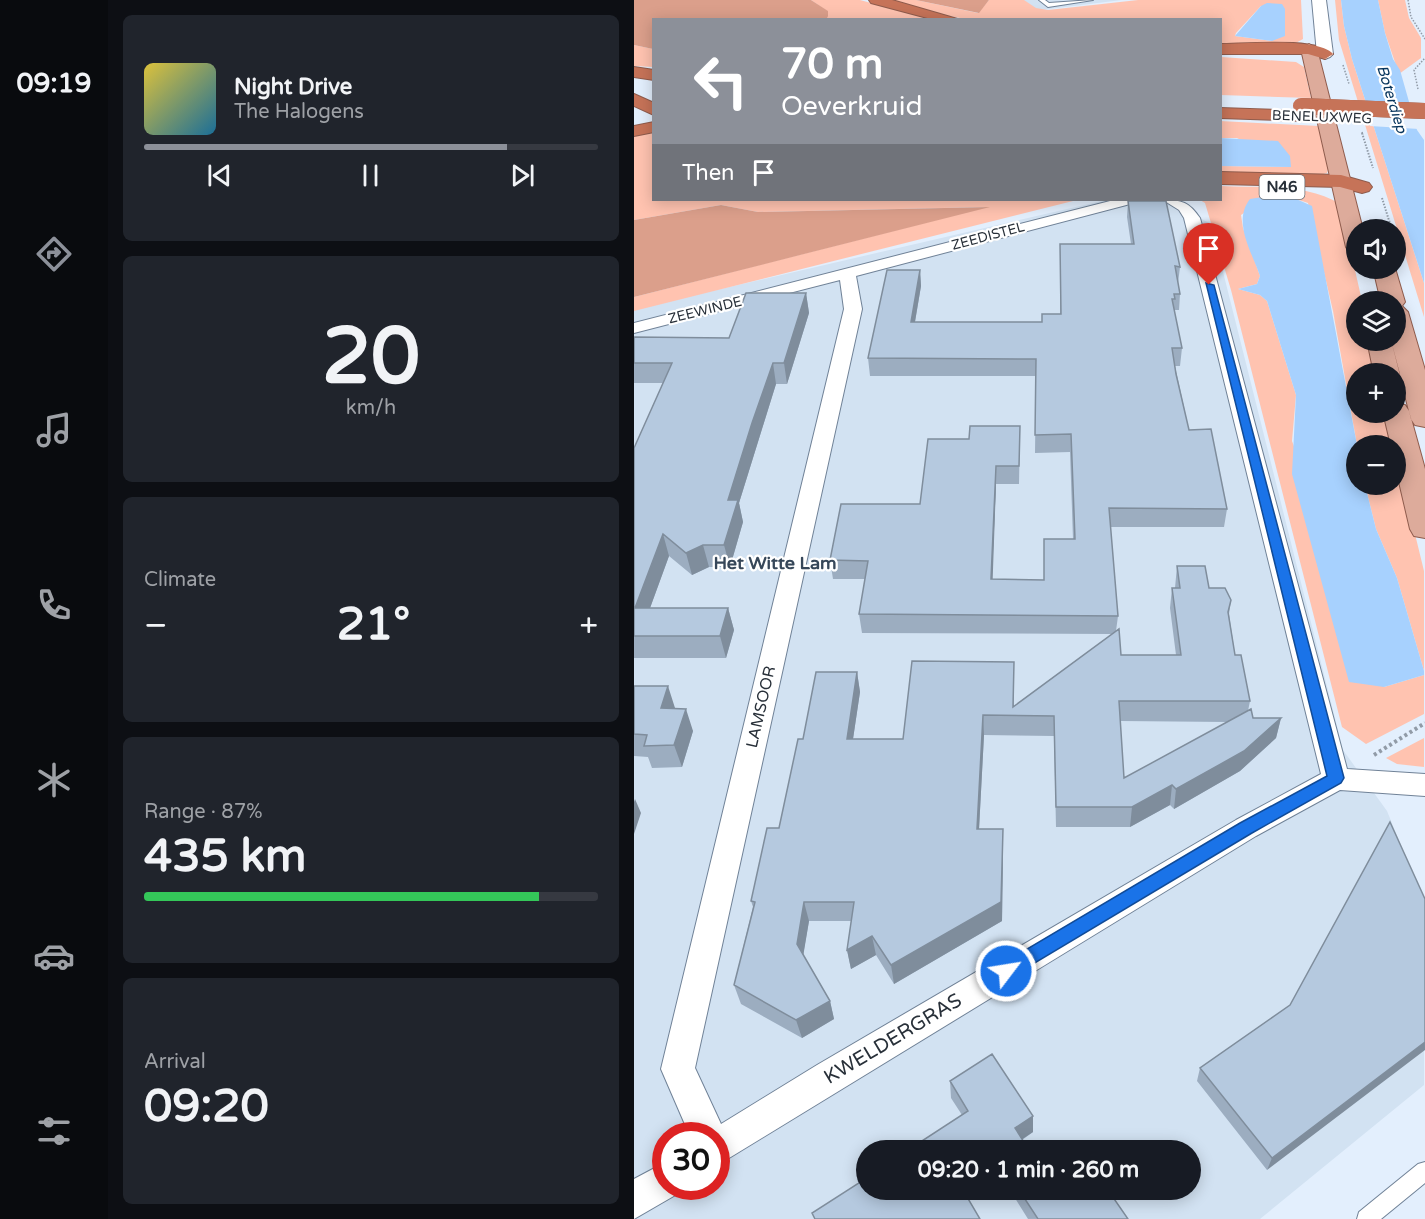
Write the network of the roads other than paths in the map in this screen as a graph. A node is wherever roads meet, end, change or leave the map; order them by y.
1 (876, 0) edge
2 (1042, 0) edge
3 (1090, 0) edge
4 (1306, 0) edge
5 (1319, 0) edge
6 (1076, 1) edge
7 (946, 18) edge
8 (1312, 41) junction
9 (1222, 49) edge
10 (1222, 55) edge
11 (634, 72) edge
12 (652, 76) edge
13 (652, 76) edge
14 (634, 77) edge
15 (634, 83) edge
16 (652, 84) edge
17 (634, 99) edge
18 (1222, 102) edge
19 (1422, 103) edge
20 (652, 109) edge
21 (1302, 111) junction
22 (1222, 113) edge
23 (1424, 121) edge
24 (652, 127) edge
25 (634, 131) edge
26 (1222, 180) edge
27 (1349, 186) junction
28 (1125, 201) edge
29 (1173, 201) edge
30 (1368, 208) dead end
31 (1353, 219) edge
32 (847, 273) junction
33 (634, 328) edge
34 (1406, 350) edge
35 (1424, 419) edge
36 (1399, 423) edge
37 (1424, 529) edge
38 (1336, 778) junction
39 (1424, 785) edge
40 (702, 1122) edge
41 (730, 1139) edge
42 (1424, 1171) edge
43 (652, 1189) edge
44 (634, 1200) edge
45 (1366, 1219) edge

1 - 7 highway
2 - 6 lane
3 - 6 lane
4 - 8 main road
5 - 8 main road
8 - 9 highway
8 - 10 highway
8 - 27 main road
11 - 12 highway
13 - 14 highway
15 - 16 highway
17 - 20 highway
18 - 21 highway, BENELUXWEG
19 - 21 highway, BENELUXWEG, bridge
21 - 22 highway, BENELUXWEG
21 - 23 highway, BENELUXWEG
24 - 25 highway
26 - 27 highway, N46
27 - 30 main road
27 - 31 main road
28 - 32 street, ZEEDISTEL
29 - 38 street
32 - 33 street, ZEEWINDE
32 - 40 street, LAMSOOR
34 - 35 main road
36 - 37 main road
38 - 39 street
38 - 41 street, KWELDERGRAS
42 - 45 lane
43 - 44 street

